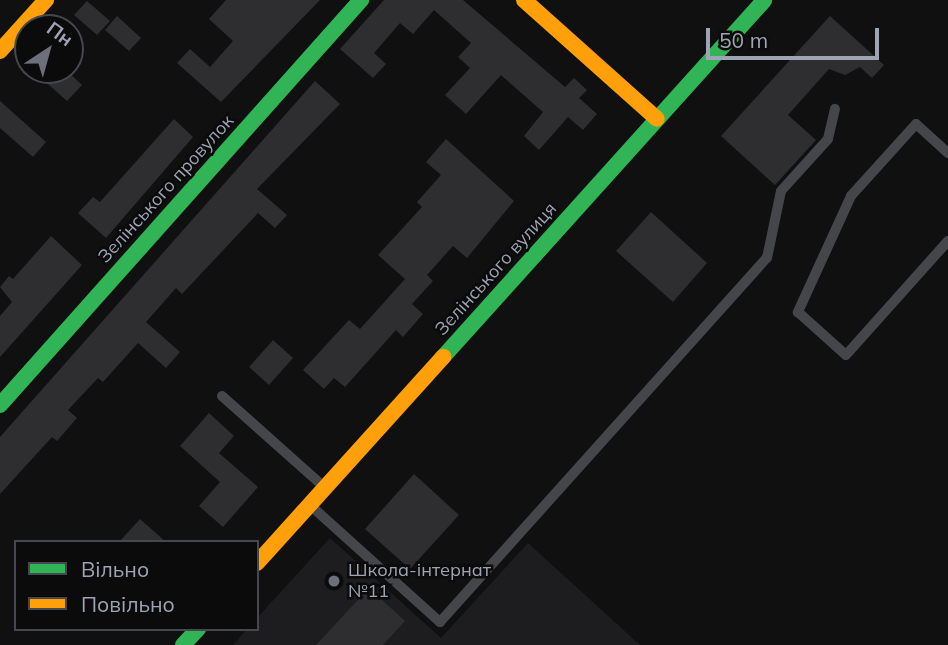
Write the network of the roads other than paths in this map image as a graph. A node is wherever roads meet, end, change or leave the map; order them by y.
1 (46, 0) edge
2 (361, 0) edge
3 (524, 0) edge
4 (764, 0) edge
5 (0, 51) edge
6 (835, 109) dead end
7 (657, 119) junction
8 (948, 153) edge
9 (948, 241) edge
10 (222, 396) dead end
11 (0, 405) edge
12 (325, 488) junction
13 (310, 505) junction
14 (259, 561) edge
15 (196, 631) edge
16 (183, 645) edge

1 - 5 street
2 - 11 street, Зелінського провулок
3 - 7 street
4 - 7 street, Зелінського вулиця
6 - 13 lane
7 - 12 street, Зелінського вулиця
8 - 9 lane
10 - 12 lane
12 - 13 street, Зелінського вулиця
13 - 14 street, Зелінського вулиця
15 - 16 street

